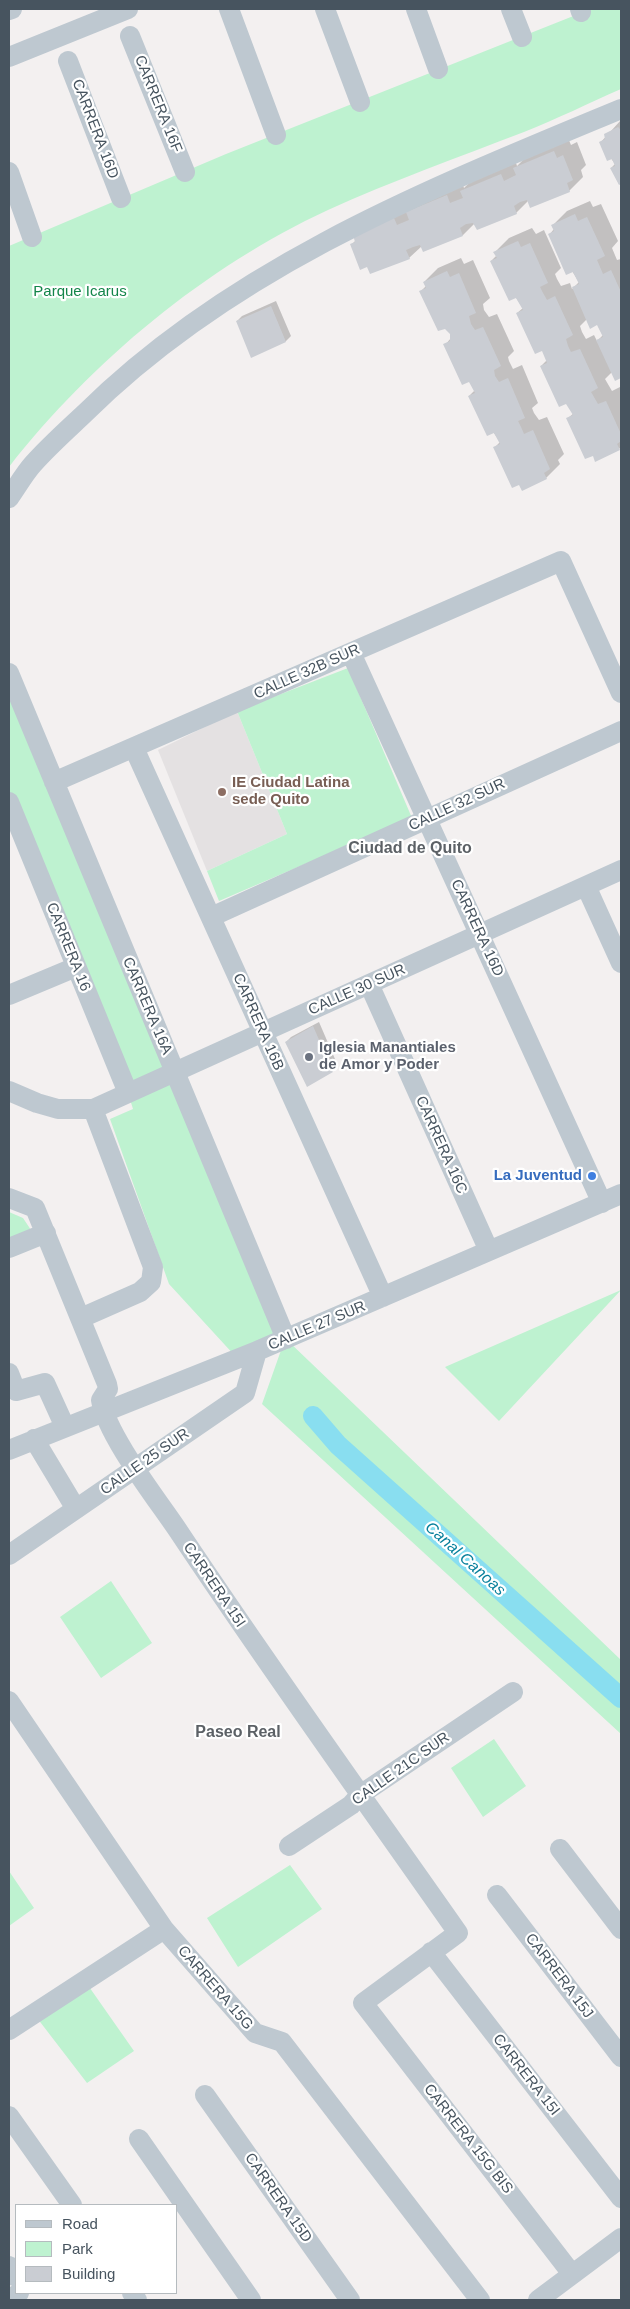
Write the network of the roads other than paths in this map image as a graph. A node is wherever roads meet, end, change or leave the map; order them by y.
1 (128, 9) edge
2 (229, 9) edge
3 (325, 9) edge
4 (416, 9) edge
5 (511, 9) edge
6 (130, 36) dead end
7 (522, 37) dead end
8 (9, 57) edge
9 (68, 61) dead end
10 (438, 69) dead end
11 (360, 102) dead end
12 (621, 109) edge
13 (276, 135) dead end
14 (9, 172) edge
15 (186, 172) dead end
16 (121, 198) dead end
17 (32, 237) dead end
18 (9, 498) edge
19 (351, 653) junction
20 (9, 673) edge
21 (621, 693) edge
22 (621, 730) edge
23 (134, 748) junction
24 (54, 782) junction
25 (9, 802) edge
26 (427, 820) junction
27 (621, 870) edge
28 (586, 886) junction
29 (211, 917) junction
30 (480, 934) junction
31 (621, 963) edge
32 (76, 966) junction
33 (369, 984) junction
34 (9, 995) edge
35 (263, 1032) junction
36 (175, 1072) junction
37 (9, 1091) edge
38 (128, 1093) junction
39 (92, 1109) junction
40 (621, 1194) edge
41 (9, 1198) edge
42 (602, 1203) junction
43 (46, 1233) junction
44 (9, 1248) edge
45 (489, 1251) junction
46 (383, 1297) junction
47 (80, 1318) junction
48 (286, 1339) junction
49 (257, 1352) junction
50 (9, 1373) edge
51 (103, 1412) junction
52 (65, 1427) junction
53 (34, 1439) junction
54 (9, 1450) edge
55 (136, 1468) junction
56 (76, 1509) junction
57 (9, 1556) edge
58 (513, 1692) dead end
59 (9, 1701) edge
60 (360, 1795) junction
61 (289, 1846) dead end
62 (560, 1849) dead end
63 (497, 1895) dead end
64 (621, 1929) edge
65 (164, 1930) junction
66 (432, 1952) junction
67 (9, 2030) edge
68 (621, 2057) edge
69 (205, 2095) dead end
70 (9, 2116) edge
71 (140, 2140) dead end
72 (621, 2198) edge
73 (71, 2204) edge
74 (621, 2238) edge
75 (572, 2274) junction
76 (251, 2300) edge
77 (350, 2300) edge
78 (480, 2300) edge
79 (538, 2300) edge

1 - 8 street
2 - 13 street
3 - 11 street
4 - 10 street
5 - 7 street
6 - 15 street, CARRERA 16F
9 - 16 street, CARRERA 16D
12 - 18 street
14 - 17 street
19 - 21 street, CALLE 32B SUR
19 - 23 street, CALLE 32B SUR
19 - 26 street, CARRERA 16D
20 - 24 street, CARRERA 16A
22 - 26 street, CALLE 32 SUR
23 - 24 street, CALLE 32B SUR
23 - 29 street, CARRERA 16B
24 - 36 street, CARRERA 16A
25 - 32 street, CARRERA 16
26 - 29 street, CALLE 32 SUR
26 - 30 street, CARRERA 16D
27 - 28 street, CALLE 30 SUR
28 - 30 street, CALLE 30 SUR
28 - 31 street
29 - 35 street, CARRERA 16B
30 - 33 street, CALLE 30 SUR
30 - 42 street, CARRERA 16D
32 - 34 street
32 - 38 street, CARRERA 16
33 - 35 street, CALLE 30 SUR
33 - 45 street, CARRERA 16C
35 - 36 street, CALLE 30 SUR
35 - 46 street, CARRERA 16B
36 - 38 street, CALLE 30 SUR
36 - 48 street, CARRERA 16A
37 - 39 street
38 - 39 street, CALLE 30 SUR
39 - 47 street
40 - 42 street, CALLE 27 SUR
41 - 43 street
42 - 45 street, CALLE 27 SUR
43 - 44 street
43 - 47 street
45 - 46 street, CALLE 27 SUR
46 - 48 street, CALLE 27 SUR
47 - 51 street
48 - 49 street, CALLE 27 SUR
49 - 51 street, CALLE 27 SUR
49 - 55 street, CALLE 25 SUR
50 - 52 street
51 - 52 street, CALLE 27 SUR
51 - 55 street, CARRERA 15I
52 - 53 street, CALLE 27 SUR
53 - 54 street, CALLE 27 SUR
53 - 56 street
55 - 56 street, CALLE 25 SUR
55 - 60 street, CARRERA 15I
56 - 57 street, CALLE 25 SUR
58 - 60 street, CALLE 21C SUR
59 - 65 street, CARRERA 15G
60 - 61 street, CALLE 21C SUR
60 - 66 street, CARRERA 15I
62 - 64 street
63 - 68 street, CARRERA 15J
65 - 67 street
65 - 78 street, CARRERA 15G
66 - 72 street, CARRERA 15I
66 - 75 street, CARRERA 15G BIS
69 - 77 street, CARRERA 15D
70 - 73 street
71 - 76 street
74 - 75 street
75 - 79 street

